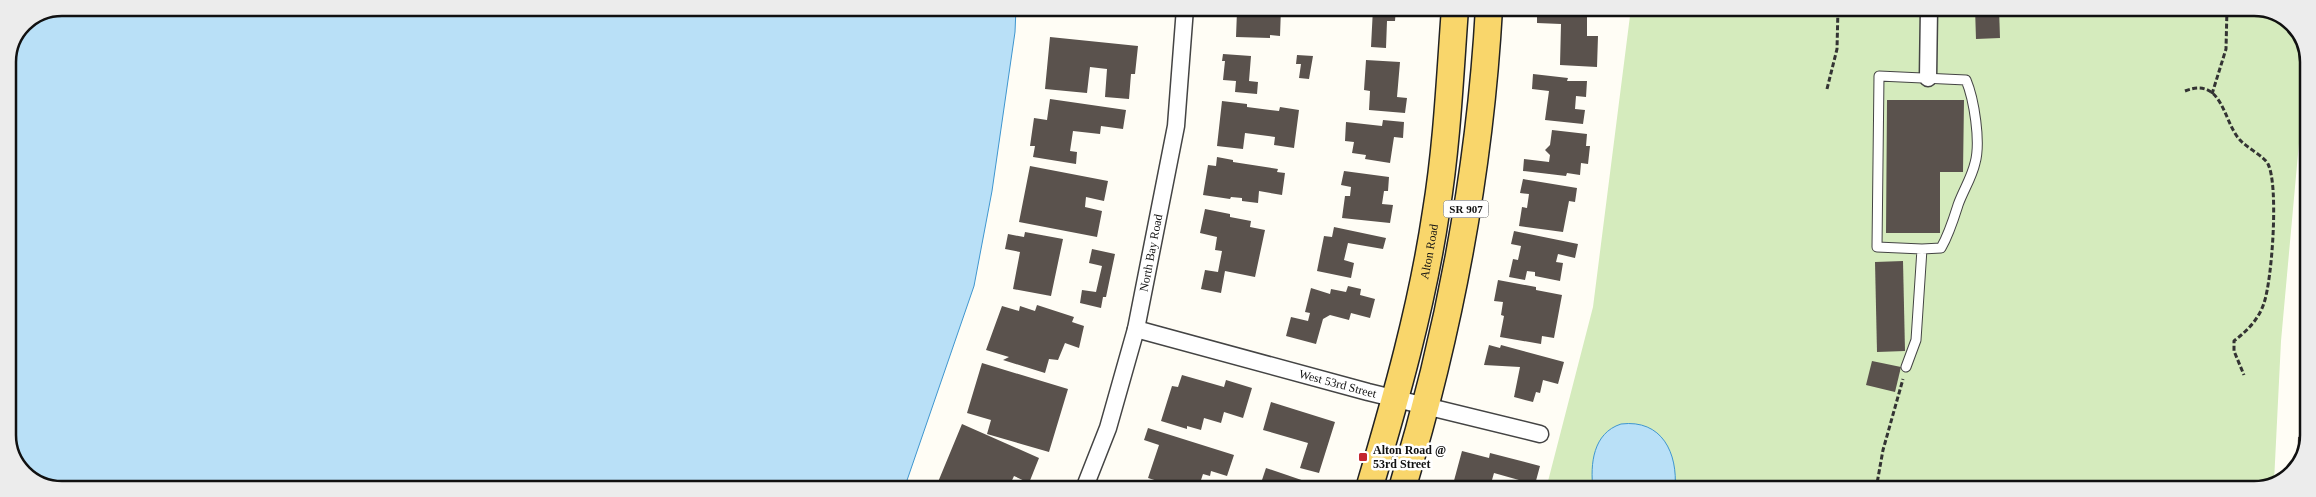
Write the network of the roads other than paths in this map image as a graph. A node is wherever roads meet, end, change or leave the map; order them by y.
1 (1184, 16) edge
2 (1454, 16) edge
3 (1489, 16) edge
4 (1929, 16) edge
5 (1928, 78) junction
6 (1922, 249) junction
7 (1136, 329) junction
8 (1906, 366) road end
9 (1396, 399) junction
10 (1427, 407) junction
11 (1540, 434) dead end
12 (1087, 481) edge
13 (1371, 481) edge
14 (1404, 481) edge

1 - 7 street, North Bay Road
2 - 9 main road, Alton Road / SR 907
3 - 10 main road, SR 907
4 - 5 street
5 - 6 lane
5 - 6 lane
6 - 8 lane
7 - 9 street, West 53rd Street
7 - 12 street, North Bay Road
9 - 10 street, West 53rd Street
9 - 13 main road, Alton Road / SR 907
10 - 11 street, West 53rd Street
10 - 14 main road, SR 907

